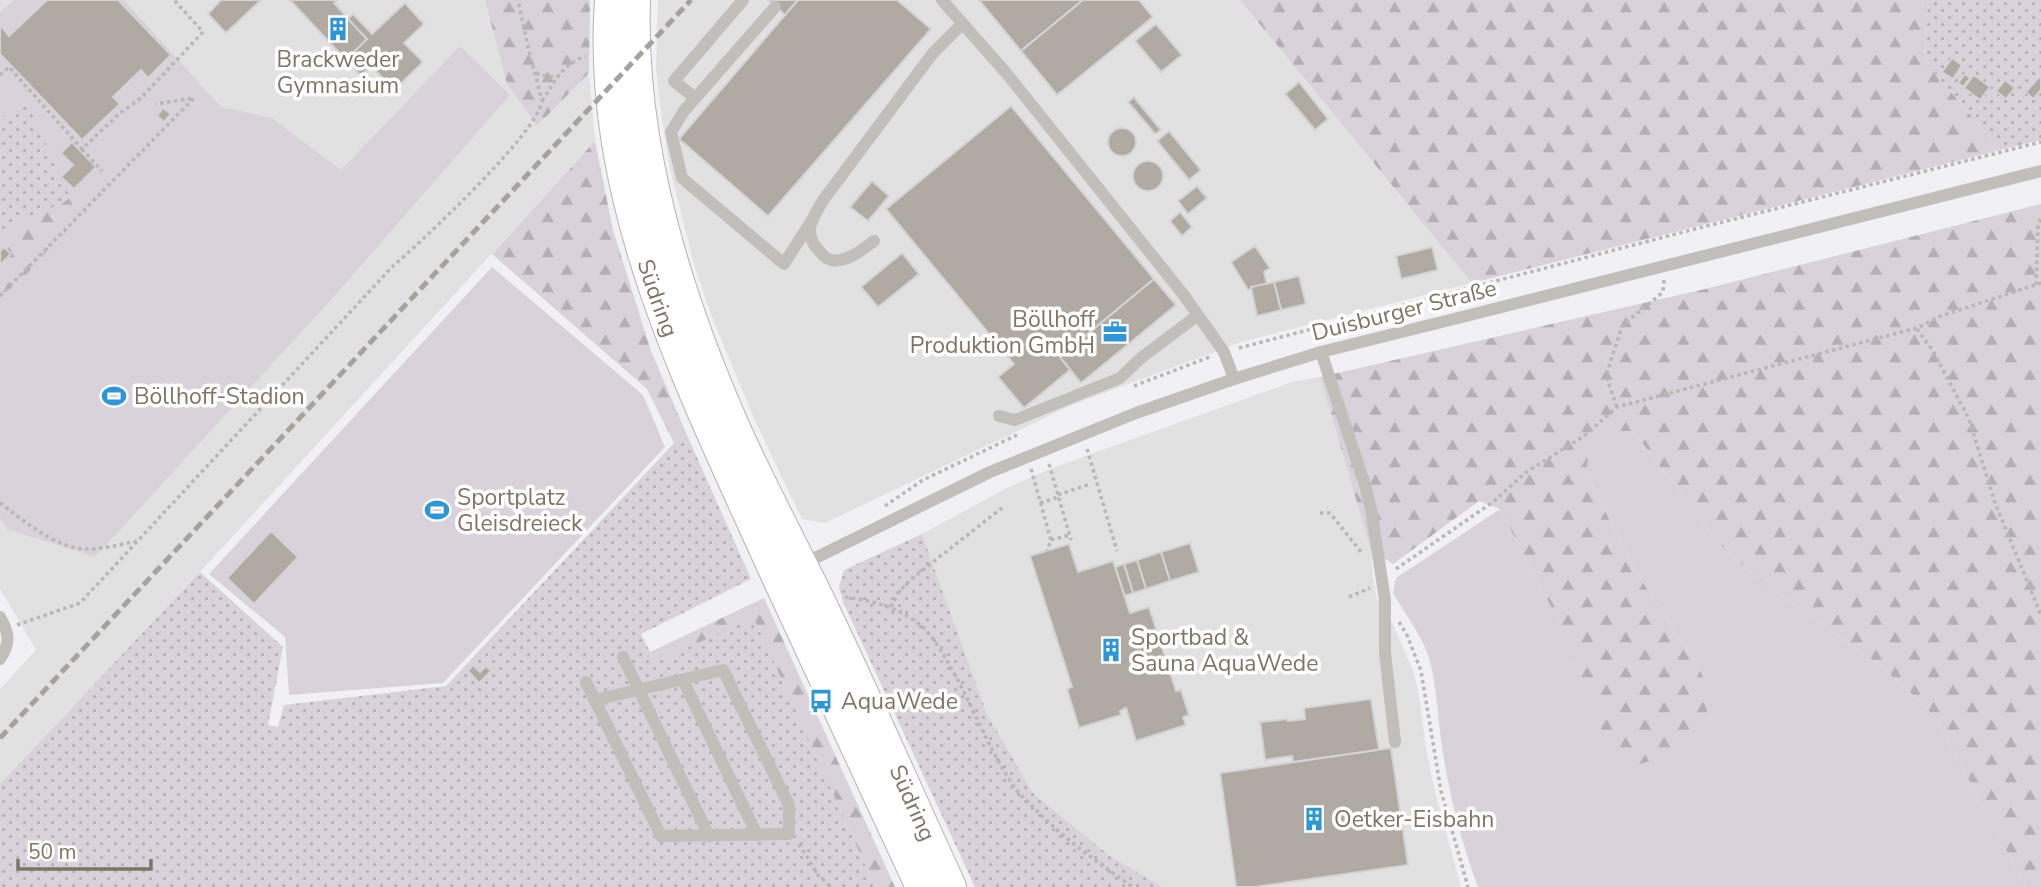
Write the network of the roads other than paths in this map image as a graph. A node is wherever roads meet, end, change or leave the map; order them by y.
1 (610, 0) edge
2 (635, 0) edge
3 (743, 0) edge
4 (942, 0) edge
5 (775, 6) dead end
6 (962, 24) junction
7 (695, 99) junction
8 (2041, 171) edge
9 (812, 220) junction
10 (874, 241) dead end
11 (1198, 315) junction
12 (1321, 352) junction
13 (1234, 379) junction
14 (999, 416) dead end
15 (790, 571) junction
16 (3, 623) edge
17 (622, 657) dead end
18 (0, 659) edge
19 (683, 680) junction
20 (586, 682) dead end
21 (638, 690) junction
22 (595, 700) junction
23 (1395, 742) dead end
24 (757, 835) junction
25 (709, 836) junction
26 (921, 887) edge
27 (951, 887) edge

1 - 15 main road, Südring
2 - 15 main road, Südring
3 - 7 street
4 - 6 street
5 - 7 street
6 - 9 street
6 - 11 street
7 - 9 street
8 - 12 street, Duisburger Straße
9 - 10 street
11 - 13 street
11 - 14 street
12 - 13 street, Duisburger Straße
12 - 23 street
13 - 15 street, Duisburger Straße
15 - 26 main road, Südring
15 - 27 main road, Südring
16 - 18 street
17 - 21 street
19 - 21 street
19 - 24 street
19 - 24 street
20 - 22 street
21 - 22 street
21 - 25 street
22 - 25 street
24 - 25 street

